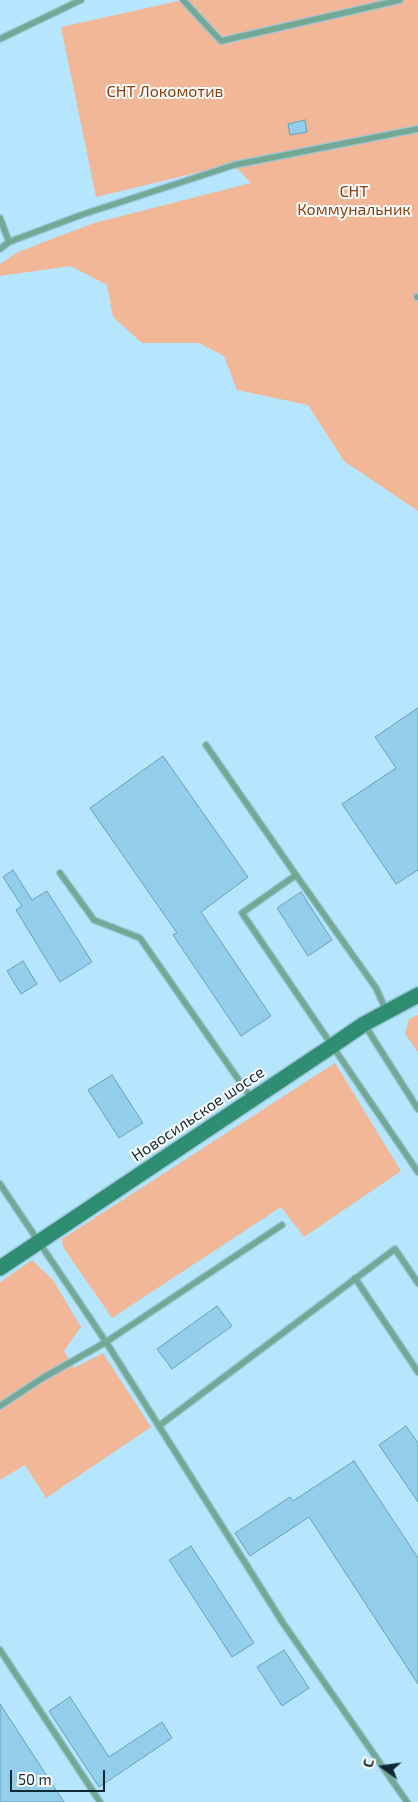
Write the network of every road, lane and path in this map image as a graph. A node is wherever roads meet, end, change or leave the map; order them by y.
1 (81, 0) edge
2 (183, 0) edge
3 (400, 0) edge
4 (0, 39) edge
5 (418, 128) edge
6 (0, 218) edge
7 (9, 242) junction
8 (0, 249) edge
9 (206, 745) dead end
10 (60, 873) dead end
11 (296, 875) junction
12 (418, 995) edge
13 (387, 1012) junction
14 (364, 1024) junction
15 (332, 1046) junction
16 (252, 1099) junction
17 (418, 1109) edge
18 (418, 1172) edge
19 (0, 1184) edge
20 (282, 1225) dead end
21 (39, 1242) junction
22 (0, 1268) edge
23 (355, 1278) junction
24 (418, 1283) edge
25 (106, 1342) junction
26 (418, 1372) edge
27 (0, 1406) edge
28 (160, 1425) junction
29 (0, 1650) edge
30 (100, 1802) edge
31 (407, 1802) edge

1 - 4 lane
2 - 3 lane
5 - 7 lane
6 - 7 lane
7 - 8 lane
9 - 11 lane
10 - 16 lane
11 - 13 lane
11 - 15 lane
12 - 13 street, Новосильское шоссе
13 - 14 street, Новосильское шоссе
14 - 15 street, Новосильское шоссе
14 - 17 lane
15 - 16 street, Новосильское шоссе
15 - 18 lane
16 - 21 street, Новосильское шоссе
19 - 21 lane
20 - 25 lane
21 - 22 street, Новосильское шоссе
21 - 25 lane
23 - 24 lane
23 - 26 lane
23 - 28 lane
25 - 27 lane
25 - 28 lane
28 - 31 lane
29 - 30 lane

